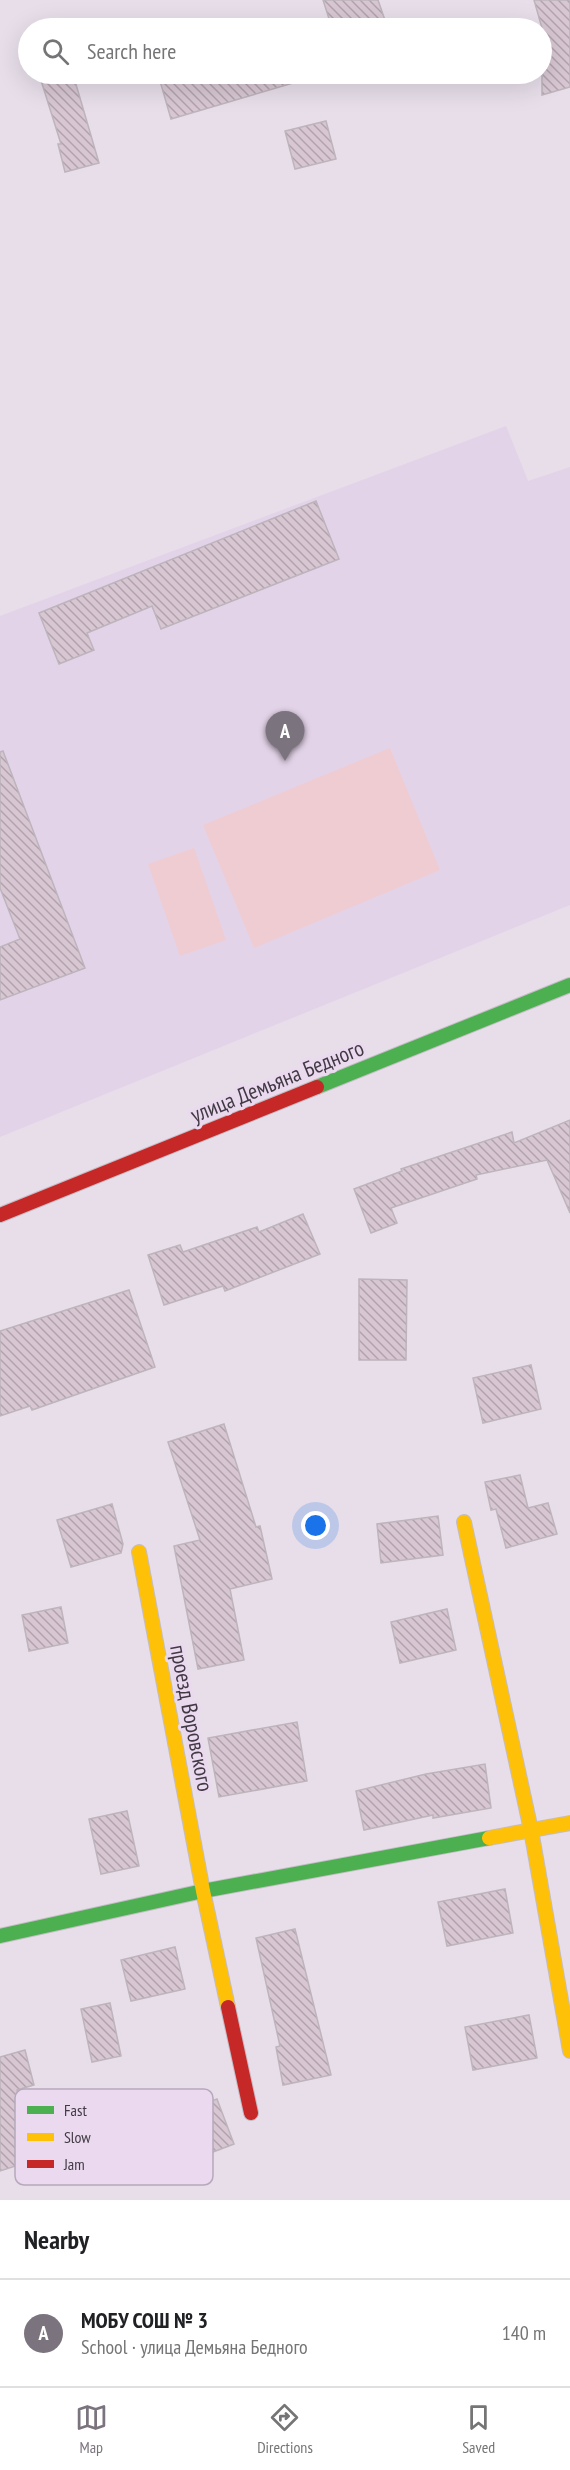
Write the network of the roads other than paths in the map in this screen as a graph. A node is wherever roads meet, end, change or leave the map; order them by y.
1 (570, 985) edge
2 (0, 1215) edge
3 (464, 1522) dead end
4 (139, 1552) dead end
5 (570, 1823) edge
6 (531, 1830) junction
7 (203, 1891) junction
8 (0, 1936) edge
9 (570, 2051) edge
10 (251, 2113) dead end

1 - 2 street, улица Демьяна Бедного
3 - 6 street
4 - 7 street, проезд Воровского
5 - 6 street
6 - 7 street
6 - 9 street
7 - 8 street
7 - 10 street, проезд Воровского

